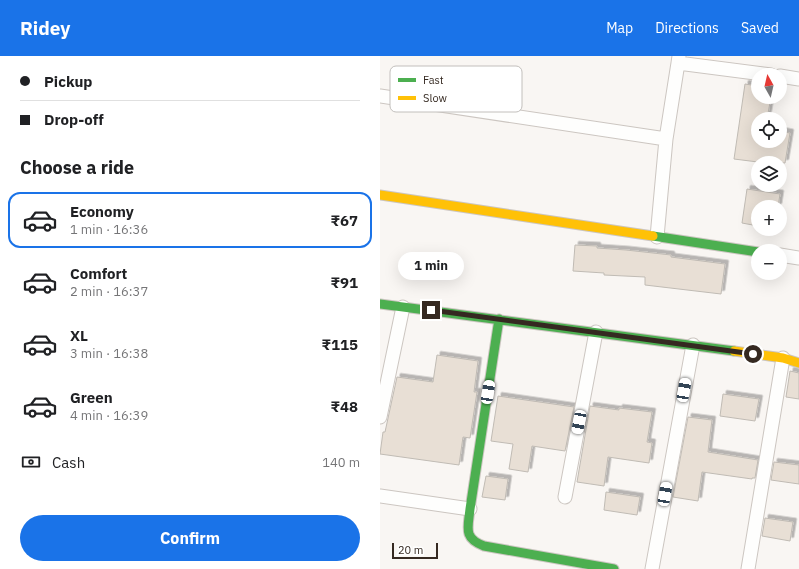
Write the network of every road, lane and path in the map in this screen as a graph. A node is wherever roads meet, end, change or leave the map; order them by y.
1 (679, 59) edge
2 (751, 72) edge
3 (787, 77) edge
4 (799, 79) edge
5 (380, 96) edge
6 (390, 98) edge
7 (486, 112) edge
8 (666, 139) junction
9 (380, 195) edge
10 (657, 237) junction
11 (751, 251) edge
12 (787, 256) edge
13 (799, 258) edge
14 (380, 304) edge
15 (403, 307) junction
16 (499, 319) junction
17 (596, 332) junction
18 (693, 345) junction
19 (783, 358) junction
20 (799, 363) edge
21 (380, 417) edge
22 (380, 496) edge
23 (565, 497) dead end
24 (470, 509) junction
25 (614, 569) edge
26 (652, 569) edge
27 (748, 569) edge

1 - 2 street
1 - 8 street
3 - 4 street
5 - 6 street
7 - 8 street
8 - 10 street
9 - 10 street
10 - 11 street
12 - 13 street
14 - 15 street
15 - 16 street
15 - 21 street
16 - 17 street
16 - 24 street
17 - 18 street
17 - 23 street
18 - 19 street
18 - 26 street
19 - 20 street
19 - 27 street
22 - 24 street
24 - 25 street

